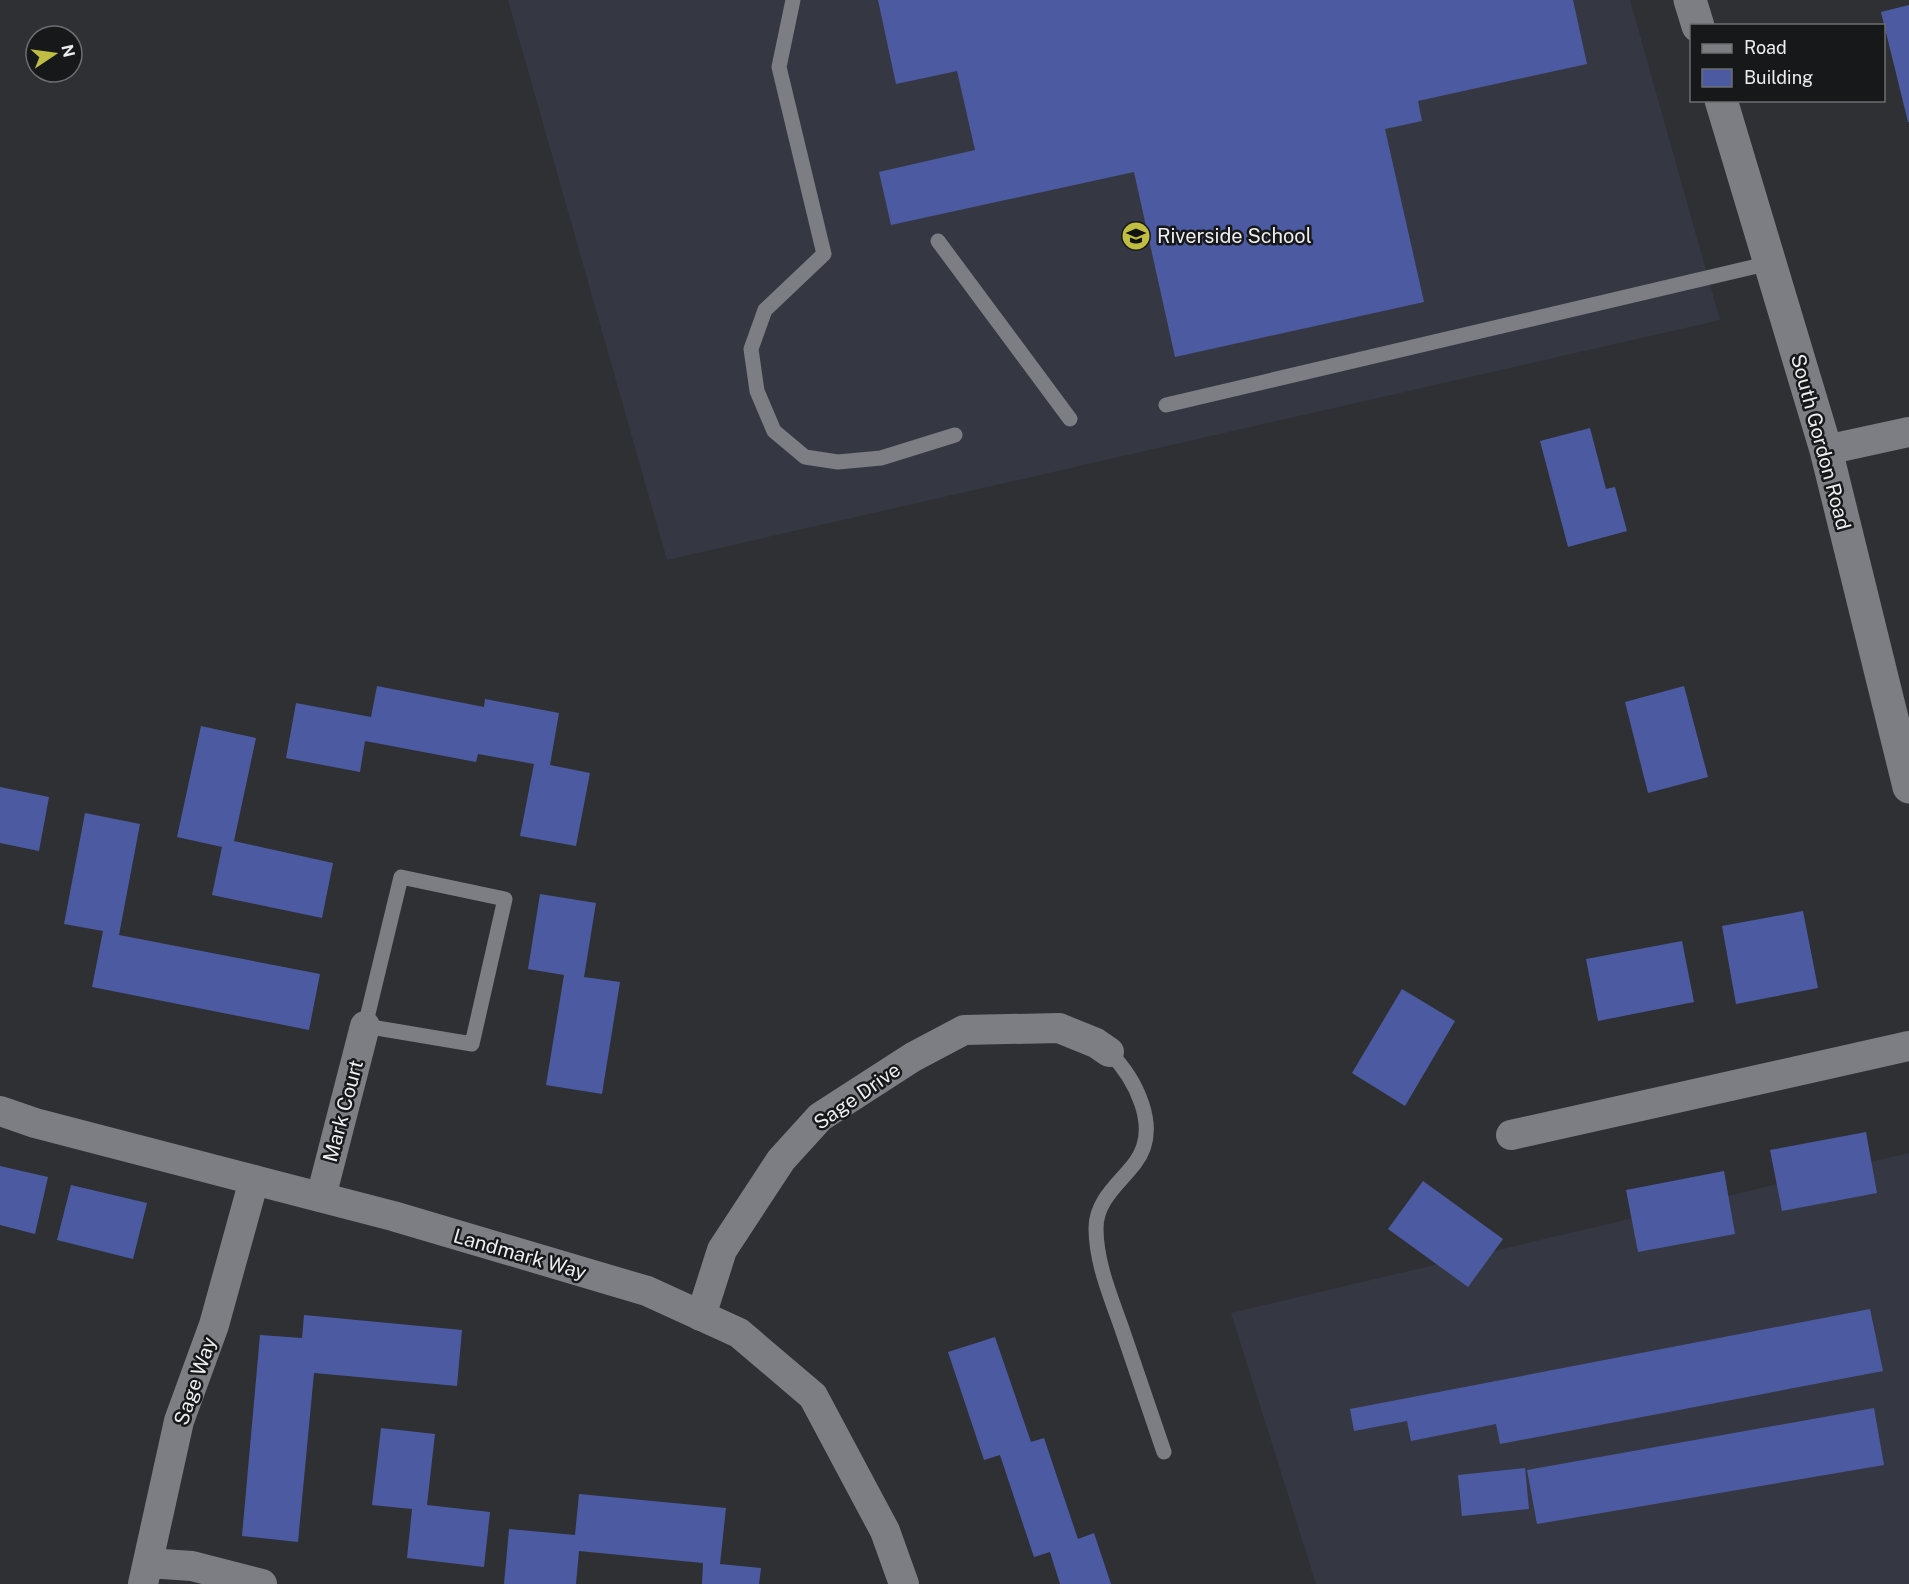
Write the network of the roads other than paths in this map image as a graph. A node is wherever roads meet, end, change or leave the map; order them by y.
1 (793, 0) edge
2 (1690, 0) edge
3 (1697, 24) edge
4 (1722, 102) edge
5 (938, 241) dead end
6 (1770, 263) junction
7 (1166, 405) dead end
8 (1070, 418) dead end
9 (1909, 432) edge
10 (955, 435) dead end
11 (1826, 450) junction
12 (1909, 787) edge
13 (365, 1026) junction
14 (1909, 1046) edge
15 (1109, 1052) joint
16 (0, 1112) edge
17 (1511, 1136) dead end
18 (254, 1180) junction
19 (321, 1197) junction
20 (700, 1316) junction
21 (1164, 1452) dead end
22 (146, 1574) edge
23 (262, 1584) edge
24 (904, 1584) edge

1 - 10 lane
2 - 3 street
4 - 6 street, South Gordon Road
5 - 8 lane
6 - 7 lane
6 - 11 street, South Gordon Road
9 - 11 street
11 - 12 street, South Gordon Road
13 - 13 lane
13 - 19 street, Mark Court
14 - 17 street
15 - 20 street, Sage Drive
15 - 21 lane
16 - 18 street, Landmark Way
18 - 19 street, Landmark Way
18 - 22 street, Sage Way
19 - 20 street, Landmark Way
20 - 24 street, Landmark Way
22 - 23 street

